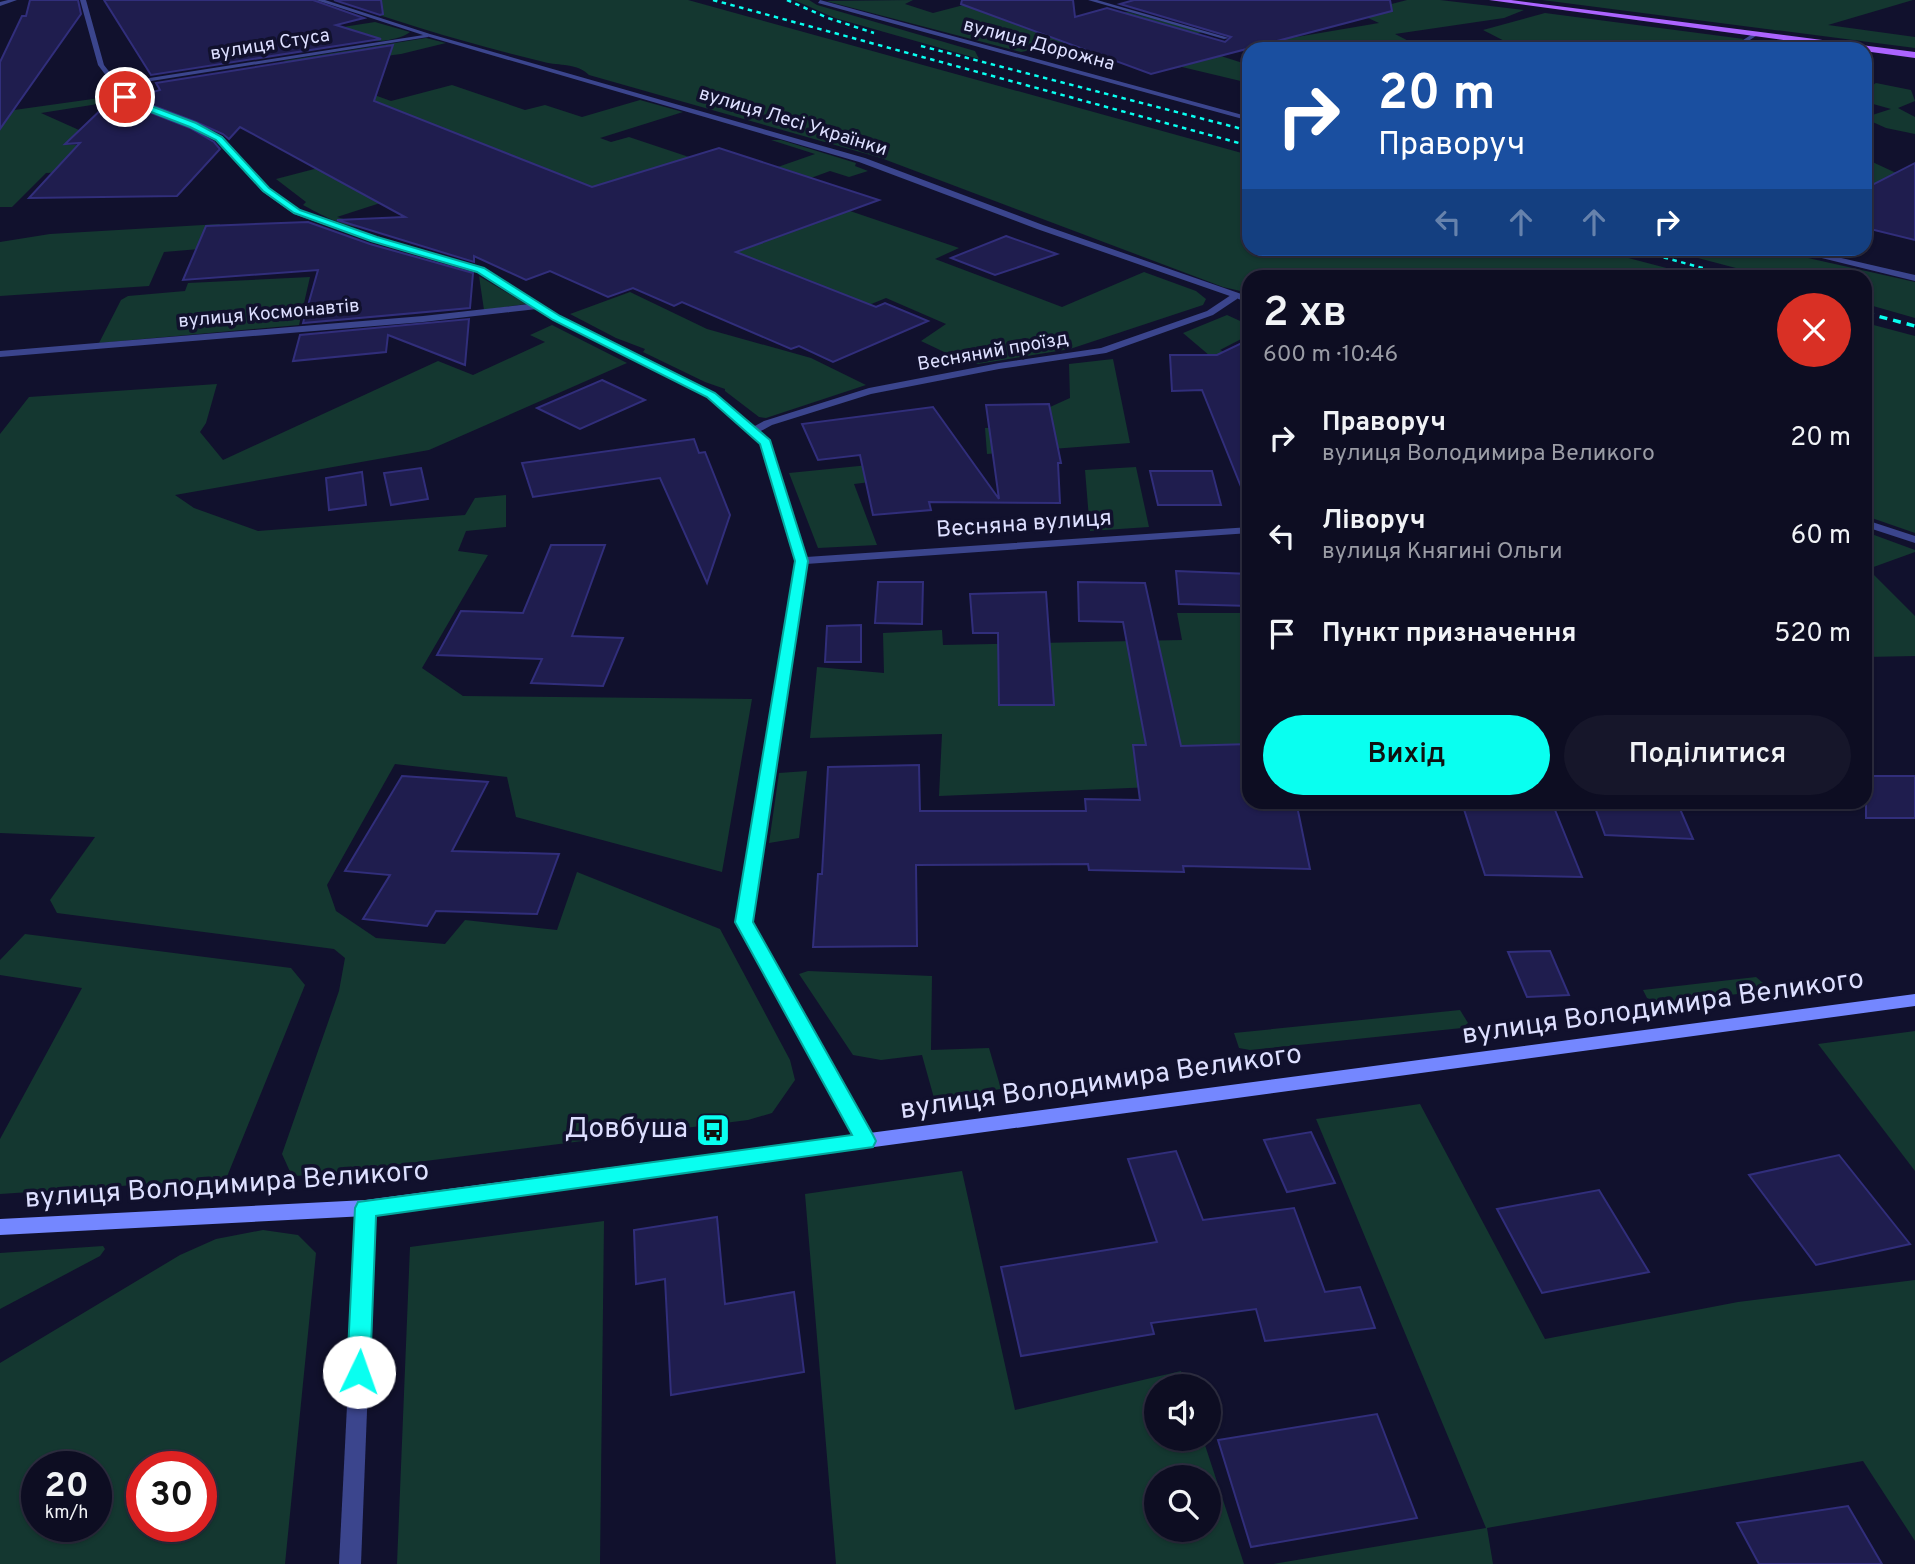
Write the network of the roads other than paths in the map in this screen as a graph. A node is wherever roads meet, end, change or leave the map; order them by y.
1 (14, 0) edge
2 (83, 0) edge
3 (319, 0) edge
4 (1091, 0) edge
5 (1493, 0) edge
6 (1106, 1) edge
7 (820, 2) dead end
8 (0, 4) edge
9 (1756, 34) junction
10 (428, 35) junction
11 (1226, 38) dead end
12 (1743, 42) edge
13 (1817, 42) edge
14 (1872, 49) edge
15 (1915, 55) edge
16 (117, 85) junction
17 (1242, 116) edge
18 (1820, 256) edge
19 (1915, 278) edge
20 (1234, 297) junction
21 (1242, 298) edge
22 (540, 306) junction
23 (0, 354) edge
24 (753, 430) junction
25 (1872, 525) edge
26 (1242, 531) edge
27 (1915, 540) edge
28 (801, 561) junction
29 (1915, 1000) edge
30 (866, 1141) junction
31 (366, 1208) junction
32 (0, 1227) edge
33 (350, 1564) edge

1 - 8 street
2 - 16 street
3 - 10 street, вулиця Лесі Українки
4 - 6 street
5 - 9 main road
6 - 11 street
7 - 17 street, вулиця Дорожна
9 - 12 street
9 - 13 main road
10 - 16 street, вулиця Стуса
10 - 20 street, вулиця Лесі Українки
14 - 15 main road
16 - 22 street
18 - 19 street
20 - 21 street, вулиця Лесі Українки
20 - 24 street, Весняний проїзд
22 - 23 street, вулиця Космонавтів
22 - 24 street
24 - 28 street
25 - 27 street
26 - 28 street, Весняна вулиця
28 - 30 street
29 - 30 main road, вулиця Володимира Великого
30 - 31 main road, вулиця Володимира Великого
31 - 32 main road, вулиця Володимира Великого
31 - 33 street

